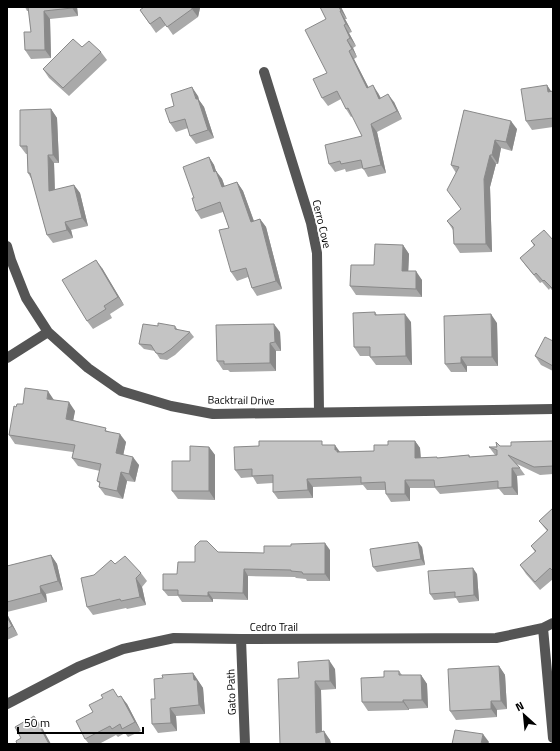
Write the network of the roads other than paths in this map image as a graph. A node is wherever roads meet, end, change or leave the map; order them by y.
1 (264, 72) dead end
2 (7, 246) edge
3 (48, 332) junction
4 (7, 358) edge
5 (553, 409) edge
6 (319, 412) junction
7 (553, 623) edge
8 (543, 628) junction
9 (241, 639) junction
10 (7, 704) edge
11 (553, 738) edge
12 (245, 744) edge

1 - 6 street, Cerro Cove
2 - 3 street, Backtrail Drive
3 - 4 street
3 - 6 street, Backtrail Drive
5 - 6 street, Backtrail Drive
7 - 8 street, Cedro Trail
8 - 9 street, Cedro Trail
8 - 11 street
9 - 10 street, Cedro Trail
9 - 12 street, Gato Path

